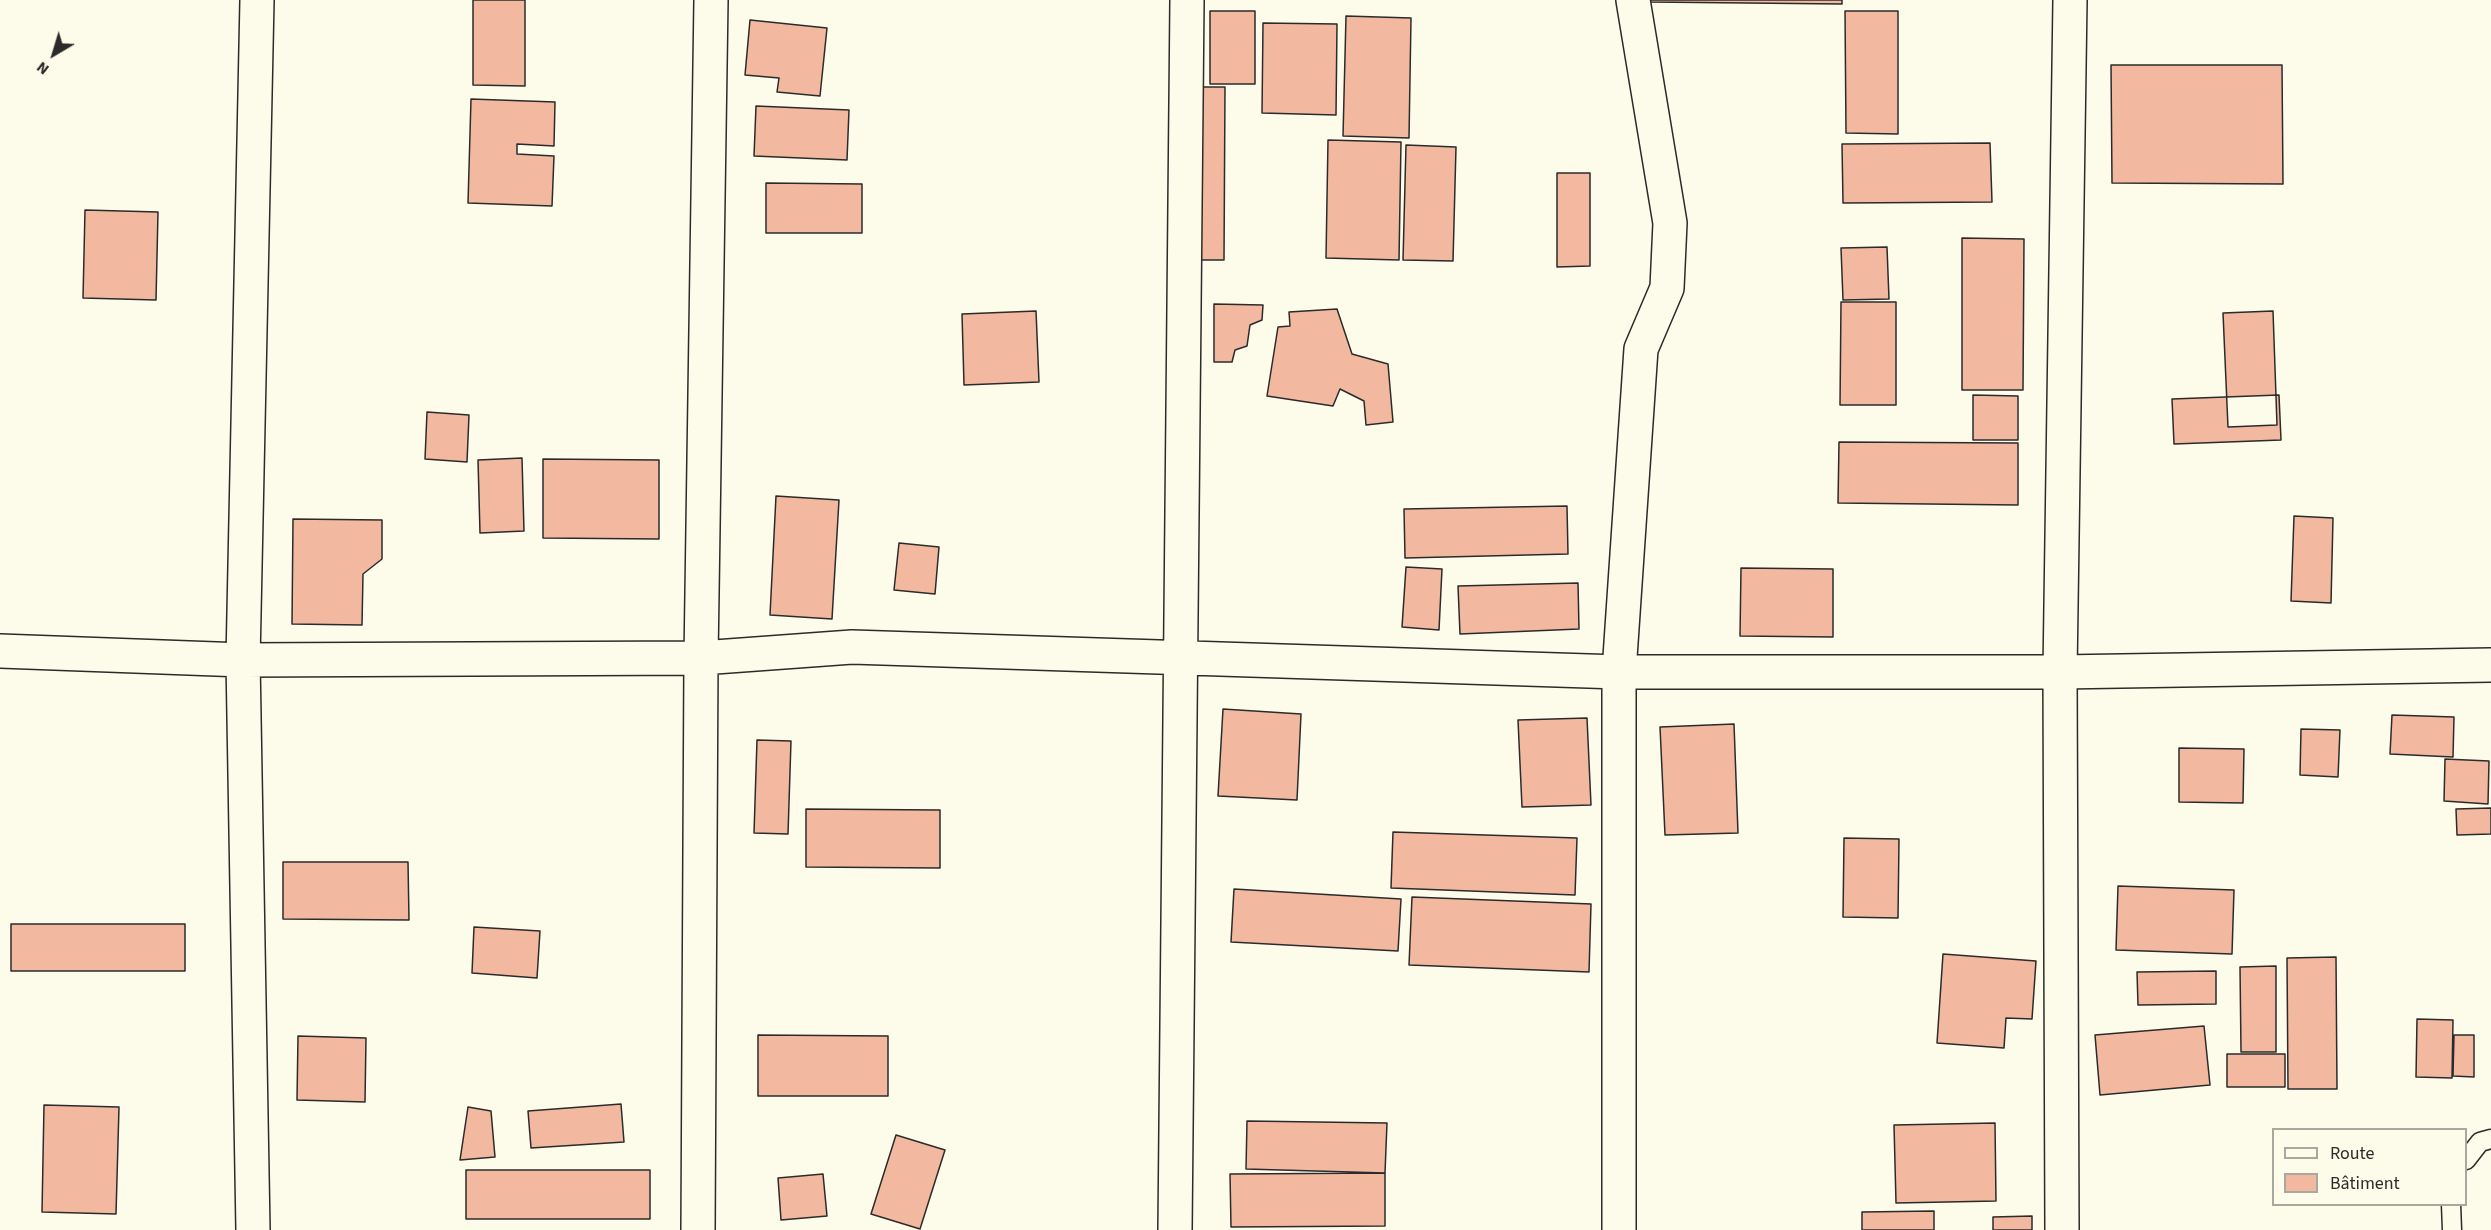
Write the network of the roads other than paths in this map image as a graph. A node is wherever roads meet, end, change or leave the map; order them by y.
1 (257, 0) edge
2 (711, 0) edge
3 (1187, 0) edge
4 (1633, 0) edge
5 (2070, 0) edge
6 (0, 651) edge
7 (1180, 657) junction
8 (701, 658) junction
9 (243, 660) junction
10 (2491, 665) edge
11 (1619, 672) junction
12 (2060, 672) junction
13 (2491, 1139) edge
14 (2467, 1159) edge
15 (2451, 1206) edge
16 (253, 1230) edge
17 (698, 1230) edge
18 (1175, 1230) edge
19 (1619, 1230) edge
20 (2062, 1230) edge
21 (2452, 1230) edge

1 - 9 street
2 - 8 street
3 - 7 street
4 - 11 street
5 - 12 street
6 - 9 street
7 - 8 street
7 - 11 street
7 - 18 street
8 - 9 street
8 - 17 street
9 - 16 street
10 - 12 street
11 - 12 street
11 - 19 street
12 - 20 street
13 - 14 lane
15 - 21 lane

